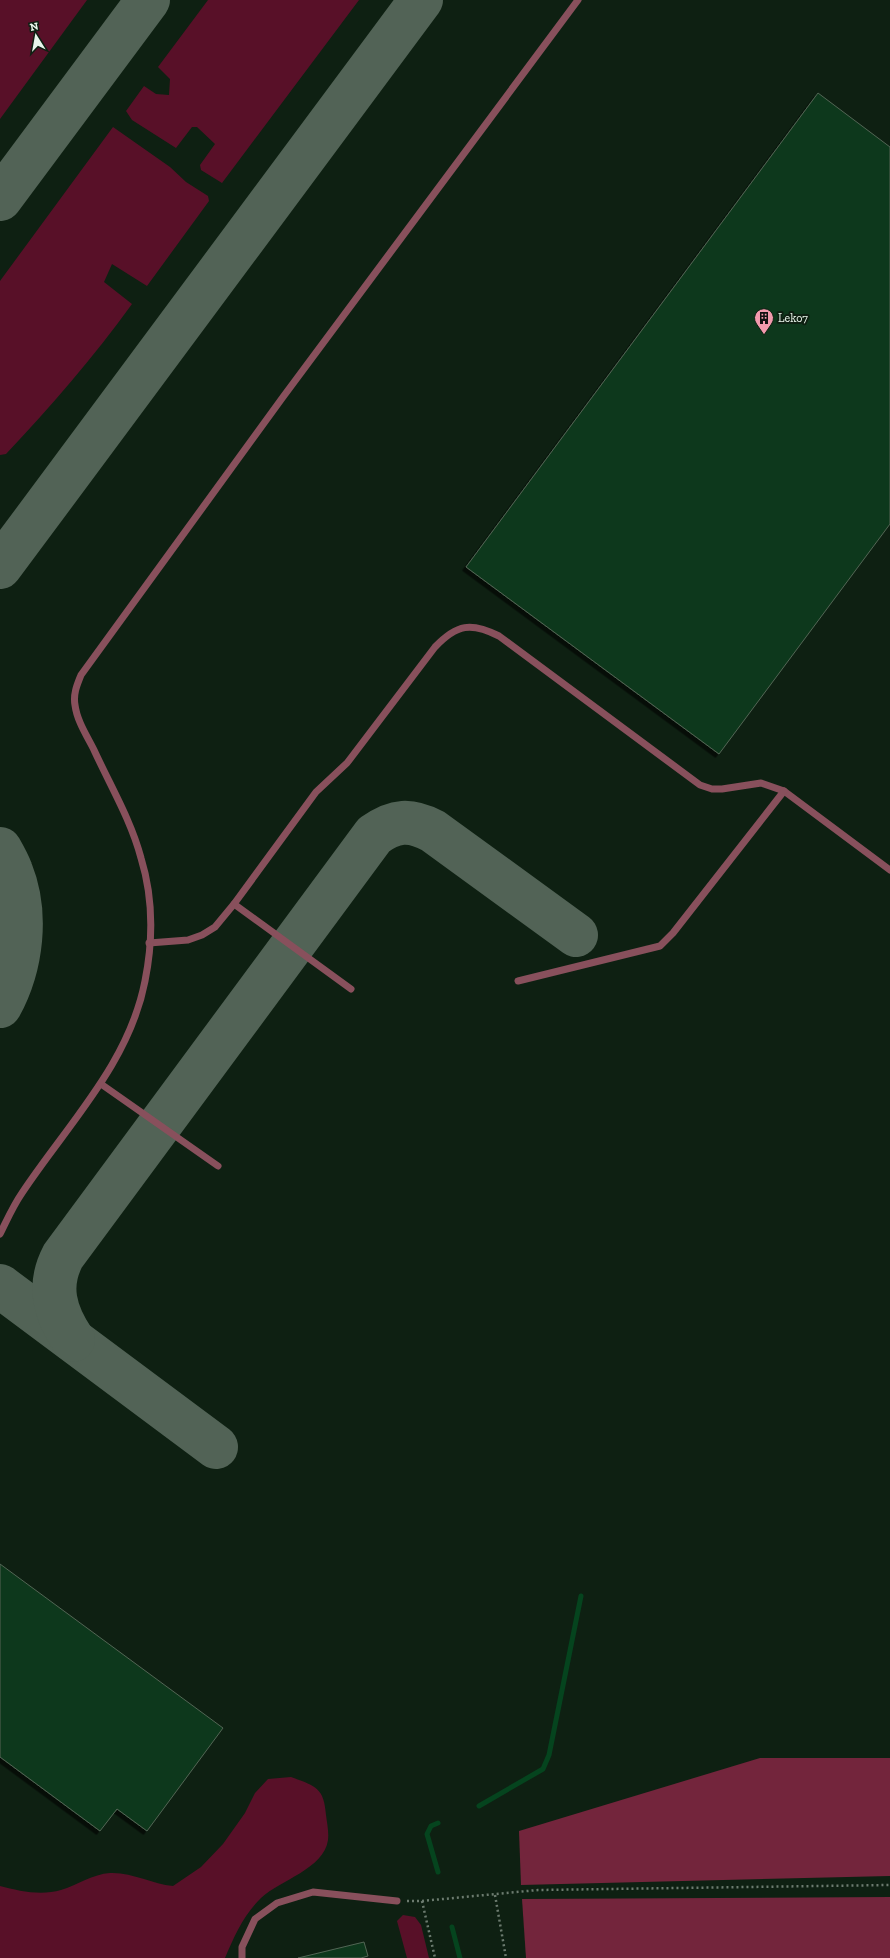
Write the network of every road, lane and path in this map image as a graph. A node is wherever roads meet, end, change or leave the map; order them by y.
1 (578, 0) edge
2 (784, 791) junction
3 (890, 870) edge
4 (234, 904) junction
5 (149, 943) junction
6 (518, 981) dead end
7 (351, 989) dead end
8 (101, 1084) junction
9 (218, 1166) dead end
10 (0, 1234) edge
11 (890, 1885) edge
12 (495, 1895) junction
13 (397, 1901) joint
14 (422, 1902) junction
15 (242, 1958) edge
16 (435, 1958) edge
17 (506, 1958) edge

1 - 5 lane
2 - 3 lane
2 - 4 lane
2 - 6 lane
4 - 5 lane
4 - 7 lane
5 - 8 lane
8 - 9 lane
8 - 10 lane
11 - 12 path
12 - 14 path
12 - 17 path
13 - 14 path
13 - 15 lane
14 - 16 path

